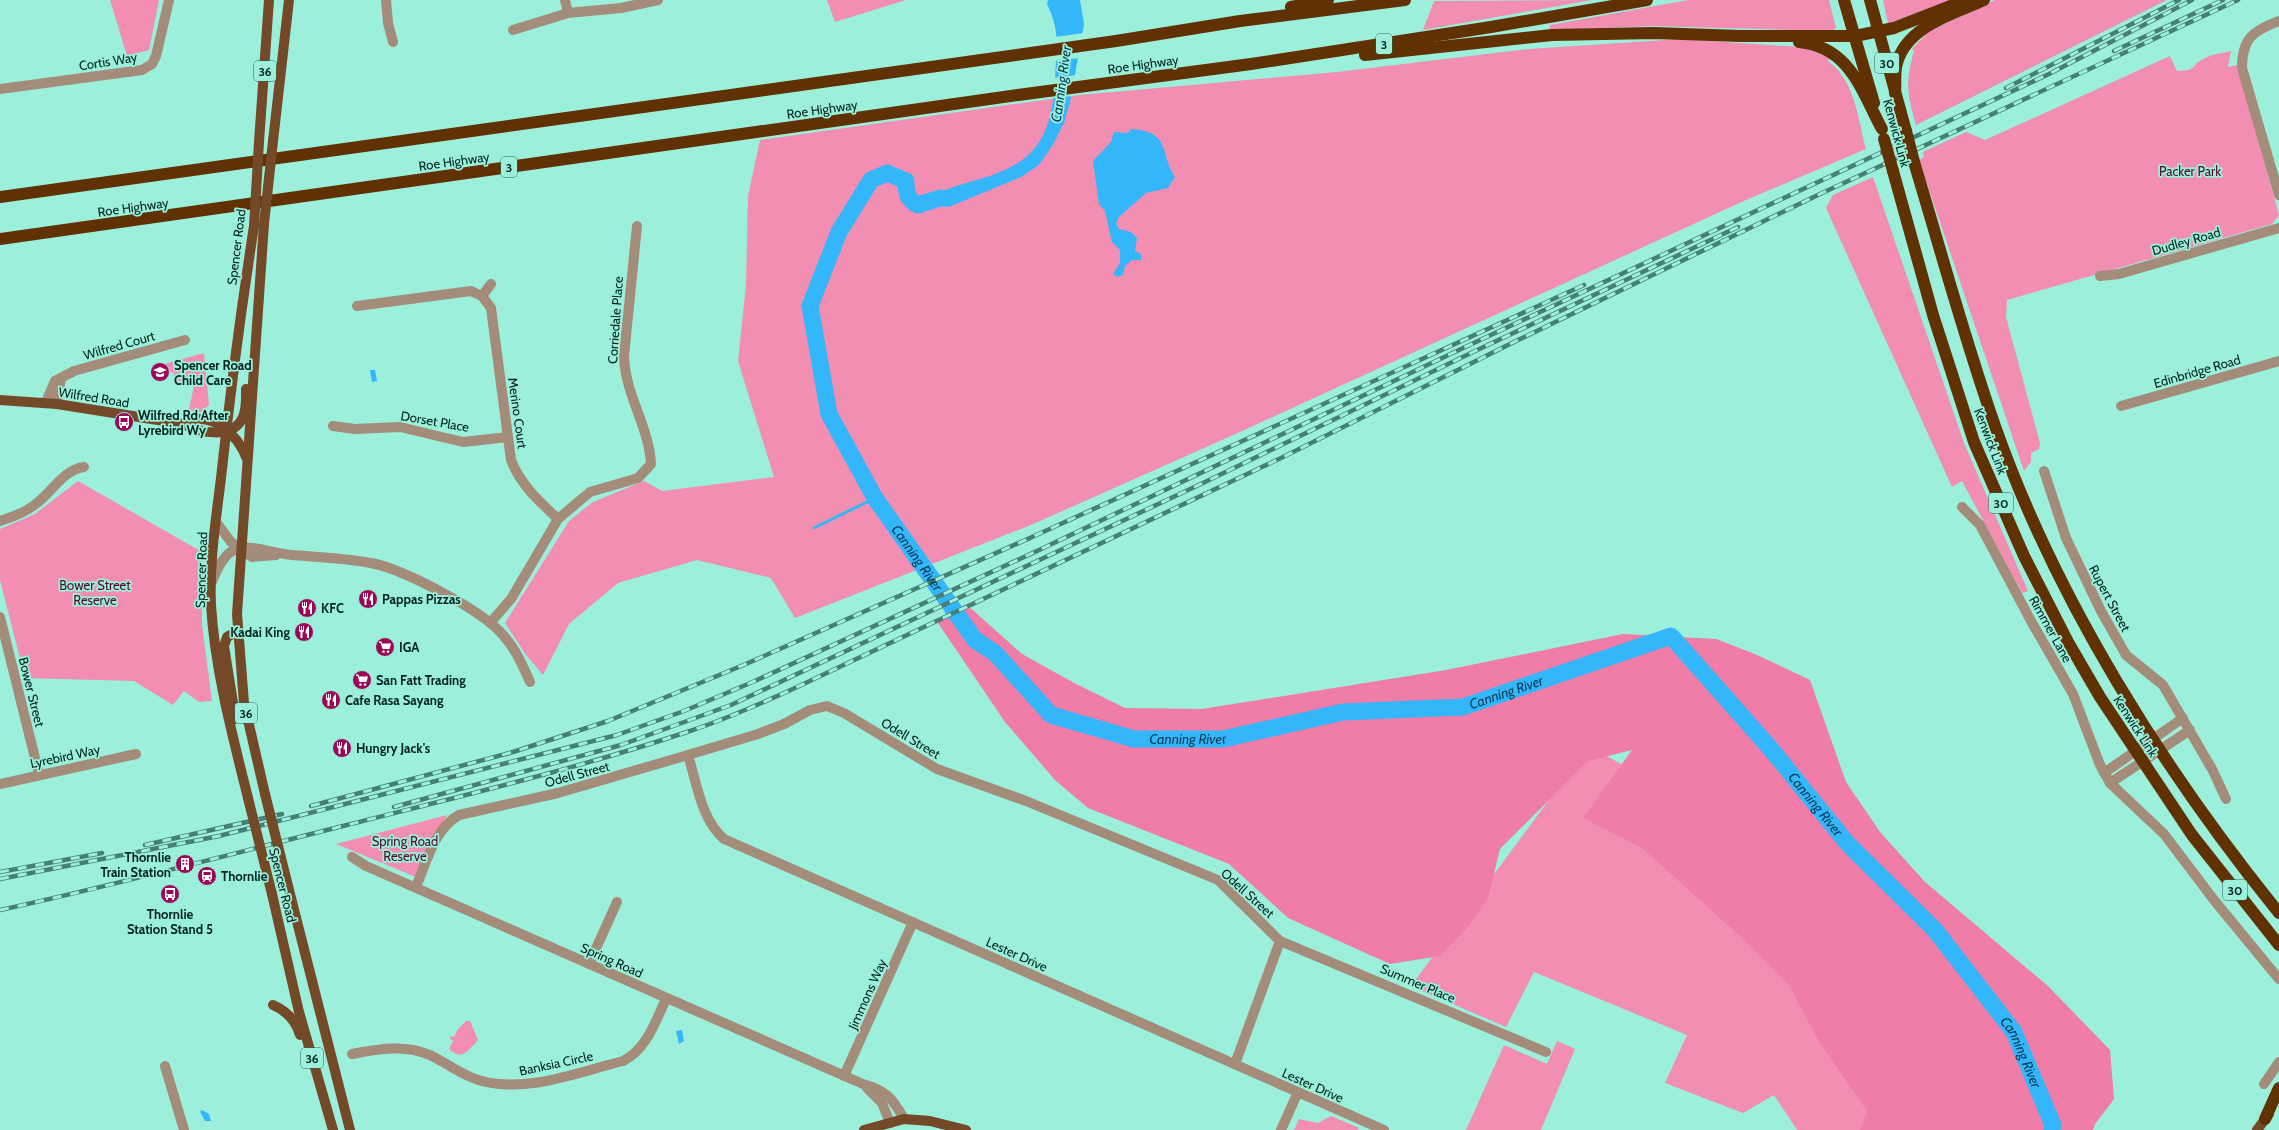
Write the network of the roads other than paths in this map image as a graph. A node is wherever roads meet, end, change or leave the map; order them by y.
1 (169, 0) edge
2 (270, 0) edge
3 (289, 0) edge
4 (386, 0) edge
5 (565, 0) edge
6 (658, 0) edge
7 (1328, 0) edge
8 (1405, 0) edge
9 (1647, 0) edge
10 (1844, 0) edge
11 (1870, 0) edge
12 (1966, 0) edge
13 (1984, 0) edge
14 (568, 13) junction
15 (1240, 21) junction
16 (2279, 21) edge
17 (513, 30) dead end
18 (1879, 33) junction
19 (1740, 36) junction
20 (1855, 36) junction
21 (393, 42) dead end
22 (1250, 64) junction
23 (0, 89) edge
24 (1895, 93) junction
25 (1883, 134) junction
26 (2279, 195) edge
27 (0, 197) edge
28 (637, 226) dead end
29 (2279, 228) edge
30 (0, 239) edge
31 (2100, 276) dead end
32 (491, 284) dead end
33 (482, 296) junction
34 (357, 306) dead end
35 (256, 326) junction
36 (185, 340) dead end
37 (2279, 361) edge
38 (61, 378) junction
39 (0, 400) edge
40 (46, 402) junction
41 (57, 404) junction
42 (2122, 406) dead end
43 (333, 426) dead end
44 (226, 430) junction
45 (508, 437) junction
46 (248, 462) junction
47 (84, 467) dead end
48 (2044, 471) dead end
49 (1962, 507) dead end
50 (558, 519) junction
51 (0, 521) edge
52 (216, 522) junction
53 (241, 548) junction
54 (211, 584) junction
55 (0, 617) edge
56 (490, 623) junction
57 (238, 631) junction
58 (4, 652) edge
59 (530, 682) dead end
60 (2183, 718) junction
61 (231, 730) junction
62 (2190, 730) junction
63 (2154, 739) junction
64 (2161, 750) junction
65 (136, 754) dead end
66 (688, 755) junction
67 (2139, 757) junction
68 (2104, 773) junction
69 (39, 774) junction
70 (2110, 783) junction
71 (0, 784) edge
72 (2226, 799) dead end
73 (352, 857) dead end
74 (416, 887) junction
75 (2266, 896) junction
76 (617, 902) dead end
77 (2279, 906) edge
78 (2279, 913) edge
79 (913, 922) junction
80 (1280, 941) junction
81 (2279, 945) edge
82 (589, 964) junction
83 (2279, 979) edge
84 (666, 999) junction
85 (273, 1005) dead end
86 (1546, 1052) dead end
87 (352, 1054) dead end
88 (2279, 1062) edge
89 (1235, 1064) junction
90 (165, 1066) dead end
91 (844, 1076) junction
92 (863, 1084) junction
93 (2264, 1084) dead end
94 (2279, 1088) edge
95 (1298, 1092) junction
96 (2279, 1100) edge
97 (325, 1104) junction
98 (904, 1119) junction
99 (2265, 1119) junction
100 (890, 1123) junction
101 (184, 1130) edge
102 (333, 1130) edge
103 (350, 1130) edge
104 (864, 1130) edge
105 (966, 1130) edge
106 (1281, 1130) edge
107 (1384, 1130) edge
108 (2257, 1130) edge

1 - 23 street, Cortis Way
2 - 44 main road, Spencer Road / 36, bridge
3 - 35 main road, Spencer Road / 36, bridge
4 - 21 street
5 - 14 street
6 - 14 street
7 - 15 highway
8 - 15 highway, Roe Highway
9 - 22 highway, Roe Highway / 3
10 - 20 highway, Kenwick Link / 30
11 - 18 highway, Kenwick Link / 30
12 - 18 highway
13 - 24 highway
14 - 17 street
15 - 27 highway, Roe Highway
16 - 26 street
18 - 20 highway
18 - 24 highway, Kenwick Link / 30
19 - 20 highway
19 - 22 highway
19 - 25 highway
20 - 25 highway, Kenwick Link / 30
22 - 30 highway, Roe Highway / 3
24 - 63 highway, Kenwick Link / 30, bridge
25 - 67 highway, Kenwick Link / 30, bridge
28 - 50 street, Corriedale Place
29 - 31 street, Dudley Road
32 - 33 street
33 - 34 street
33 - 45 street, Merino Court
35 - 44 main road, Wilfred Road
35 - 46 main road, Spencer Road / 36
36 - 38 street, Wilfred Court
37 - 42 street, Edinbridge Road
38 - 40 street, Wilfred Court
38 - 41 street
39 - 40 main road, Wilfred Road
40 - 41 main road, Wilfred Road
41 - 44 main road, Wilfred Road
43 - 45 street, Dorset Place
44 - 46 main road
44 - 52 main road, Spencer Road / 36
45 - 50 street, Merino Court
46 - 53 main road, Spencer Road / 36
47 - 51 street
48 - 60 street, Rupert Street
49 - 68 street, Rimmer Lane
50 - 56 street, Corriedale Place
52 - 53 street
52 - 54 main road, Spencer Road / 36
53 - 54 street
53 - 56 street
53 - 57 main road, Spencer Road / 36
54 - 61 main road, Spencer Road / 36
55 - 58 street, Bower Street
56 - 59 street
57 - 61 main road
57 - 103 main road, Spencer Road / 36, bridge
58 - 69 street, Bower Street
60 - 62 street, Rupert Street
60 - 63 street
61 - 97 main road, Spencer Road / 36, bridge
62 - 64 street
62 - 72 street, Rupert Street
63 - 64 highway, Kenwick Link / 30
63 - 67 street
64 - 67 street
64 - 75 highway, Kenwick Link / 30
65 - 69 street, Lyrebird Way
66 - 74 street, Odell Street
66 - 79 street, Lester Drive
66 - 80 street, Odell Street
67 - 68 street
67 - 70 street
67 - 81 highway, Kenwick Link / 30
68 - 70 street, Rimmer Lane
69 - 71 street, Lyrebird Way
70 - 83 street, Rimmer Lane
73 - 74 street, Spring Road
74 - 82 street, Spring Road
75 - 77 highway
75 - 78 highway, Kenwick Link / 30
76 - 82 street
79 - 89 street, Lester Drive
79 - 91 street, Jimmons Way
80 - 86 street, Summer Place
80 - 89 street
82 - 84 street, Spring Road
84 - 87 street, Banksia Circle
84 - 91 street, Spring Road
85 - 97 main road
88 - 93 street
89 - 95 street, Lester Drive
90 - 101 street
91 - 92 street, Spring Road
92 - 98 street, Spring Road
92 - 100 street, Spring Road
94 - 99 highway
95 - 106 street
95 - 107 street, Lester Drive
96 - 99 main road
97 - 102 main road, Spencer Road / 36
98 - 100 main road
98 - 105 main road
99 - 108 main road
100 - 104 main road

